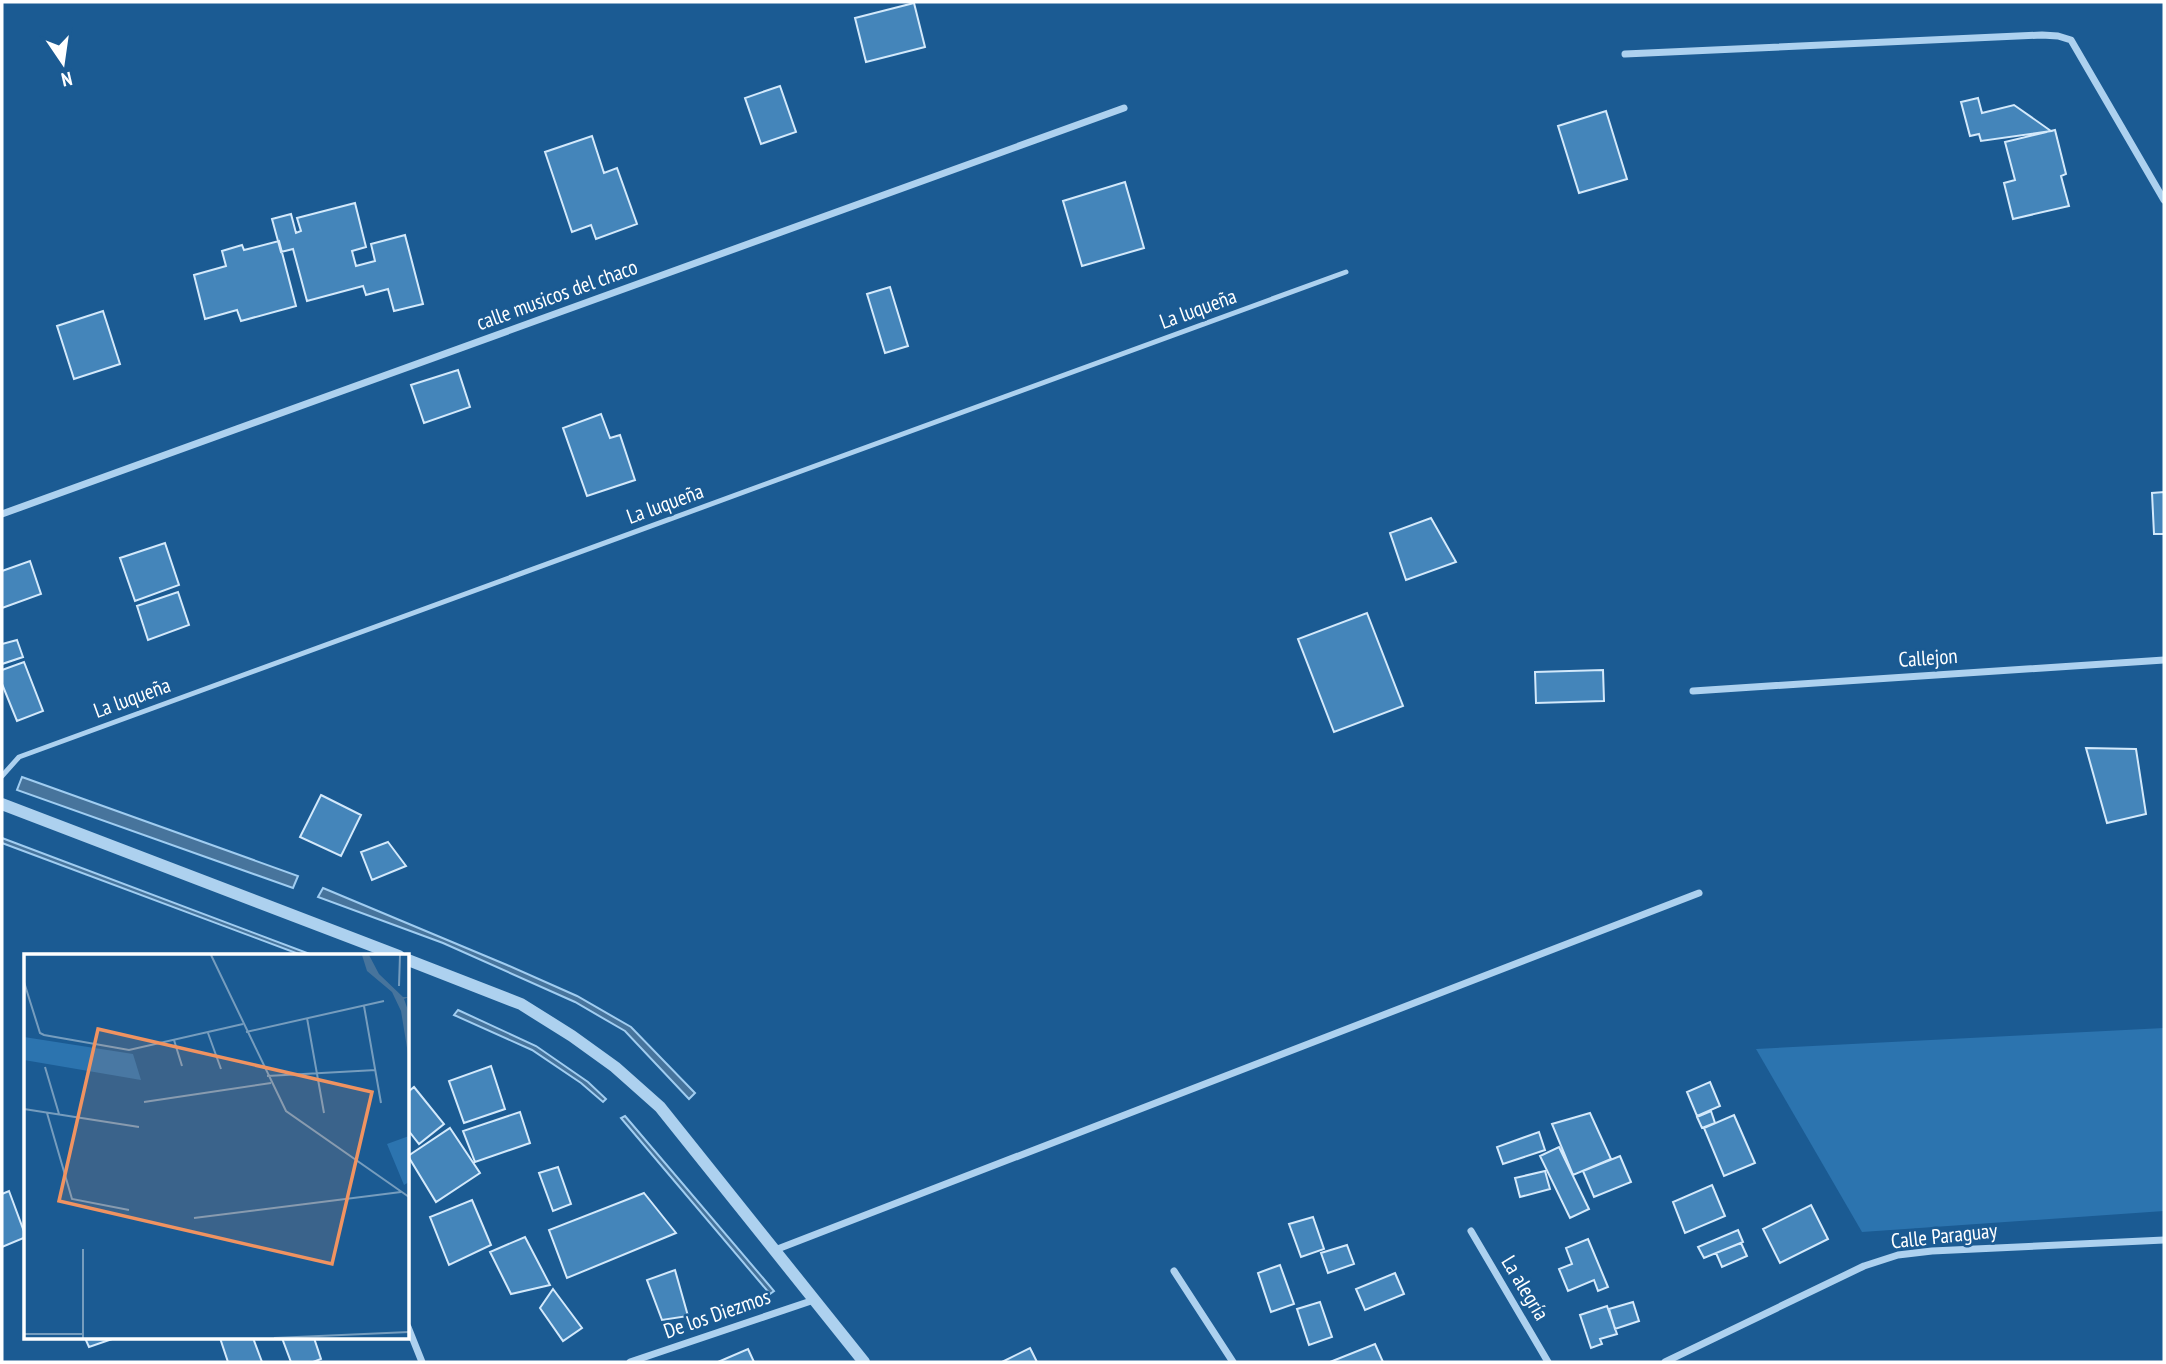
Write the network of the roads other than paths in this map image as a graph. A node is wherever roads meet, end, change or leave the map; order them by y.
1 (1625, 54) dead end
2 (1124, 108) dead end
3 (2164, 200) edge
4 (1346, 272) dead end
5 (2, 514) edge
6 (2164, 660) edge
7 (1693, 691) dead end
8 (2, 776) edge
9 (2, 804) edge
10 (1699, 893) dead end
11 (394, 954) edge
12 (410, 961) edge
13 (1471, 1231) dead end
14 (2164, 1240) edge
15 (775, 1250) junction
16 (1174, 1271) dead end
17 (815, 1299) junction
18 (410, 1331) edge
19 (422, 1362) edge
20 (630, 1362) edge
21 (864, 1362) edge
22 (1233, 1362) edge
23 (1548, 1362) edge
24 (1665, 1362) edge

1 - 3 street
2 - 5 street, calle musicos del chaco
4 - 8 lane, La luqueña
6 - 7 street, Callejon
9 - 11 street
10 - 15 street
12 - 15 street
13 - 23 street, La alegría
14 - 24 street, Calle Paraguay
15 - 17 street
16 - 22 street
17 - 20 street, De los Diezmos
17 - 21 street
18 - 19 street

